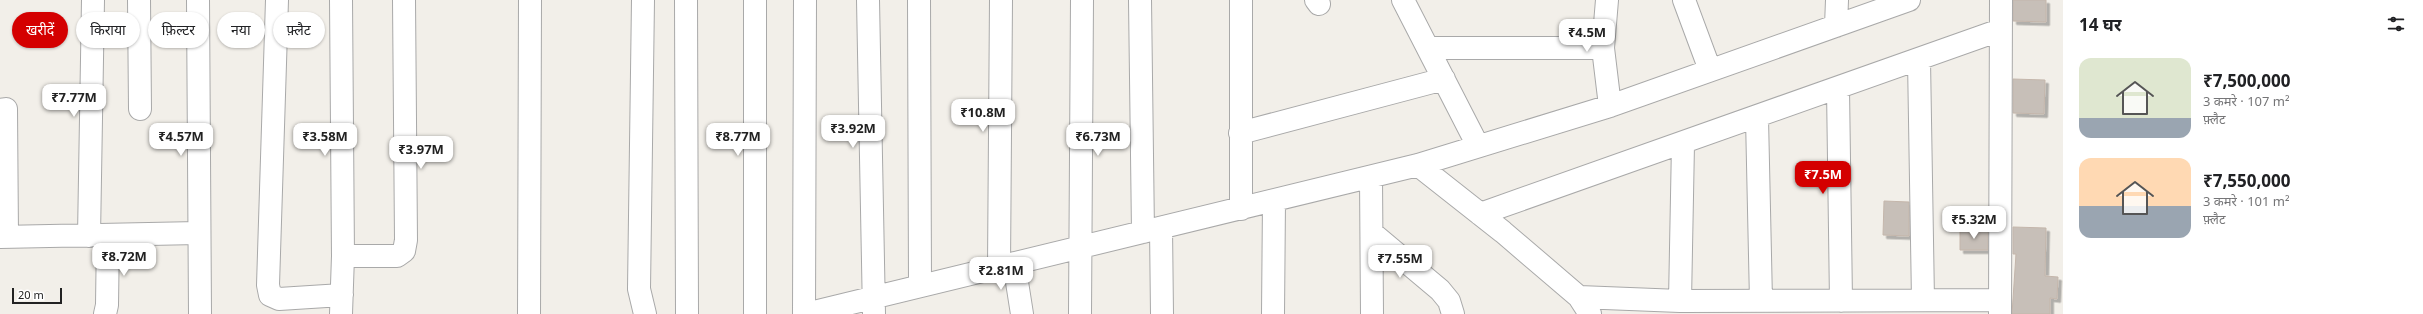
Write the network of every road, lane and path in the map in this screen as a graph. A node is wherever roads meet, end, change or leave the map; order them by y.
1 (93, 0) edge
2 (139, 0) edge
3 (198, 0) edge
4 (277, 0) edge
5 (341, 0) edge
6 (404, 0) edge
7 (530, 0) edge
8 (642, 0) edge
9 (686, 0) edge
10 (755, 0) edge
11 (804, 0) edge
12 (868, 0) edge
13 (919, 0) edge
14 (1001, 0) edge
15 (1082, 0) edge
16 (1140, 0) edge
17 (1241, 0) edge
18 (1404, 0) edge
19 (1607, 0) edge
20 (1684, 0) edge
21 (1837, 0) edge
22 (1909, 0) edge
23 (2001, 0) edge
24 (1836, 26) junction
25 (2000, 30) junction
26 (1430, 48) junction
27 (1603, 48) junction
28 (1919, 60) junction
29 (1710, 70) junction
30 (1444, 79) junction
31 (1838, 89) junction
32 (1610, 106) junction
33 (0, 110) edge
34 (140, 110) dead end
35 (1757, 118) junction
36 (1240, 133) junction
37 (1683, 144) junction
38 (1478, 146) junction
39 (1418, 165) junction
40 (1371, 178) junction
41 (1274, 201) junction
42 (1241, 209) junction
43 (1480, 214) junction
44 (1152, 230) junction
45 (198, 233) junction
46 (1372, 233) junction
47 (99, 236) junction
48 (3, 237) edge
49 (1081, 247) junction
50 (344, 256) junction
51 (1006, 265) junction
52 (920, 286) junction
53 (1923, 300) junction
54 (1761, 301) junction
55 (1841, 301) junction
56 (1680, 302) junction
57 (341, 305) edge
58 (873, 306) edge
59 (1584, 306) edge
60 (2000, 307) edge
61 (105, 314) edge
62 (200, 314) edge
63 (529, 314) edge
64 (645, 314) edge
65 (687, 314) edge
66 (755, 314) edge
67 (805, 314) edge
68 (1022, 314) edge
69 (1080, 314) edge
70 (1162, 314) edge
71 (1273, 314) edge
72 (1372, 314) edge
73 (1453, 314) edge

1 - 47 street
2 - 34 street
3 - 45 street
4 - 57 street
5 - 50 street
6 - 50 street
7 - 63 street
8 - 64 street
9 - 65 street
10 - 66 street
11 - 67 street
12 - 58 street
13 - 52 street
14 - 51 street
15 - 49 street
16 - 44 street
17 - 36 street
18 - 26 street
19 - 27 street
20 - 29 street
21 - 24 street
22 - 24 street
23 - 25 street
24 - 29 street
25 - 28 street
25 - 60 street
26 - 27 street
26 - 30 street
27 - 32 street
28 - 31 street
28 - 53 street
29 - 32 street
30 - 36 street
30 - 38 street
31 - 35 street
31 - 55 street
32 - 38 street
33 - 48 street
35 - 37 street
35 - 54 street
36 - 42 street
37 - 43 street
37 - 56 street
38 - 39 street
39 - 40 street
39 - 43 street
40 - 41 street
40 - 46 street
41 - 42 street
41 - 71 street
42 - 44 street
43 - 59 street
44 - 49 street
44 - 70 street
45 - 47 street
45 - 62 street
46 - 72 street
46 - 73 street
47 - 48 street
47 - 61 street
49 - 51 street
49 - 69 street
50 - 57 street
51 - 52 street
51 - 68 street
52 - 58 street
53 - 55 street
53 - 60 street
54 - 55 street
54 - 56 street
56 - 59 street
58 - 67 street

